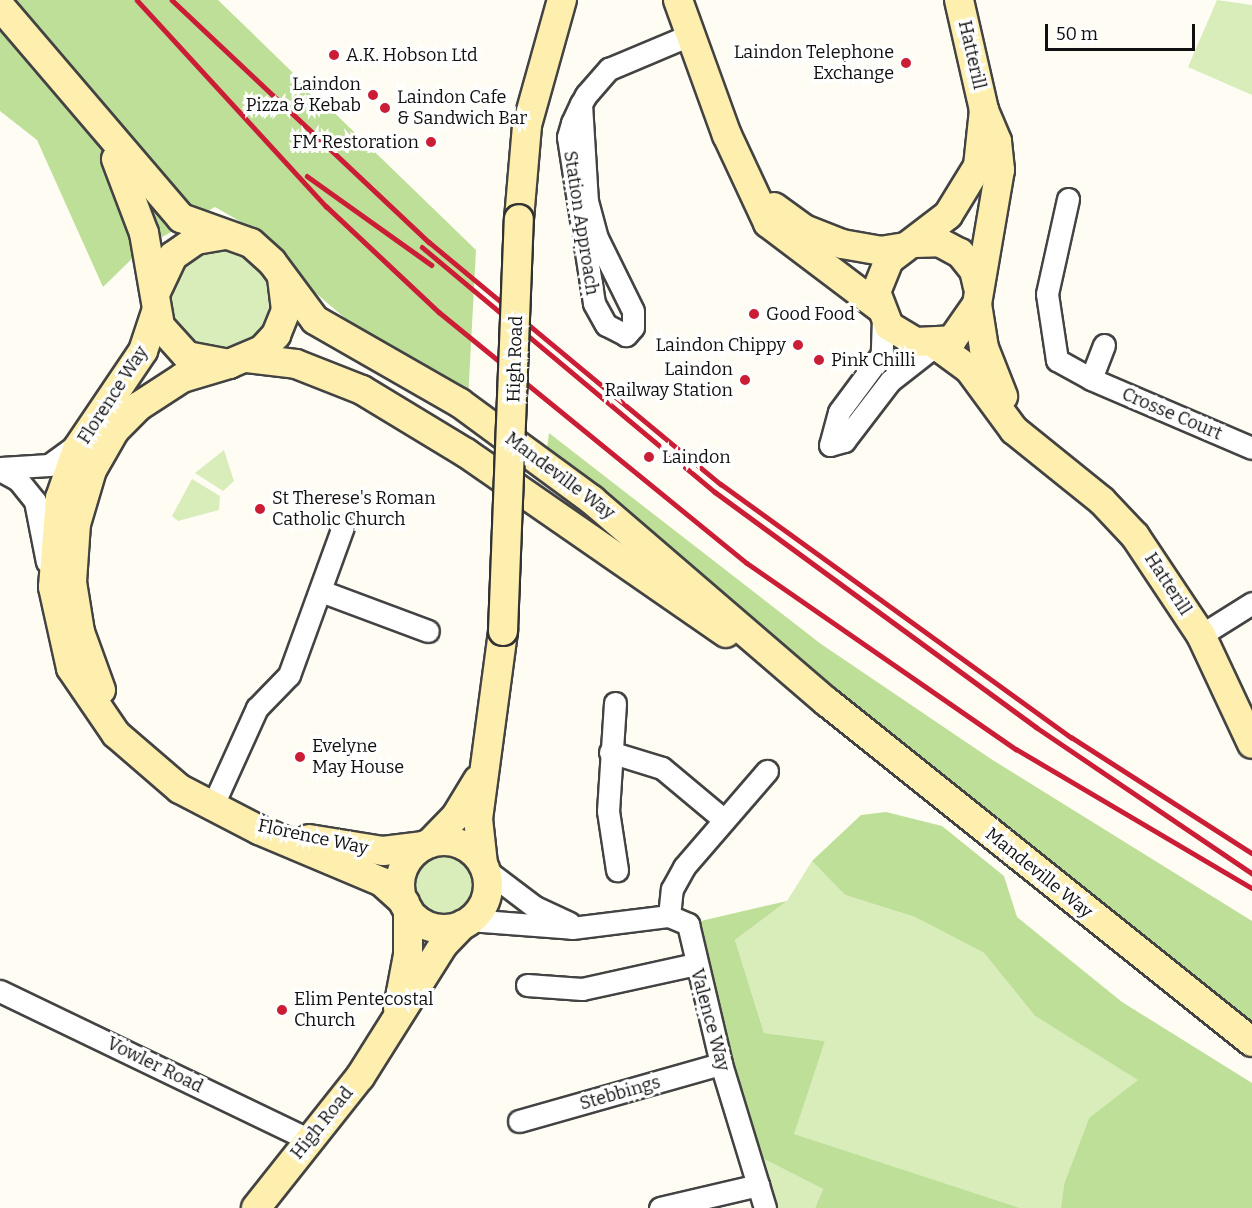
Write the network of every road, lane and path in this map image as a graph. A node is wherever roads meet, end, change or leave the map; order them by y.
1 (562, 0) edge
2 (678, 0) edge
3 (959, 0) edge
4 (0, 6) edge
5 (690, 35) junction
6 (581, 104) junction
7 (984, 110) junction
8 (97, 121) junction
9 (749, 183) junction
10 (1068, 199) dead end
11 (224, 235) junction
12 (909, 245) junction
13 (280, 275) junction
14 (978, 298) junction
15 (155, 304) junction
16 (881, 312) junction
17 (936, 345) junction
18 (1104, 345) dead end
19 (238, 361) junction
20 (1091, 380) junction
21 (85, 435) junction
22 (1252, 448) edge
23 (1045, 453) junction
24 (0, 469) edge
25 (343, 527) dead end
26 (321, 591) junction
27 (1252, 603) edge
28 (54, 604) junction
29 (428, 631) dead end
30 (1201, 635) junction
31 (827, 702) junction
32 (615, 703) dead end
33 (1252, 744) edge
34 (610, 752) junction
35 (486, 759) junction
36 (152, 767) junction
37 (767, 771) dead end
38 (212, 807) junction
39 (723, 819) junction
40 (240, 821) junction
41 (426, 845) junction
42 (484, 867) junction
43 (617, 870) dead end
44 (406, 906) junction
45 (669, 916) junction
46 (466, 923) junction
47 (594, 927) junction
48 (696, 964) junction
49 (527, 985) dead end
50 (0, 992) edge
51 (387, 1037) junction
52 (1252, 1042) edge
53 (721, 1064) junction
54 (519, 1121) dead end
55 (309, 1140) junction
56 (758, 1185) junction
57 (256, 1208) edge
58 (660, 1208) edge
59 (765, 1208) edge

1 - 35 street, High Road, bridge
2 - 5 street
3 - 7 street, Hatterill
4 - 8 street, Mandeville Way
5 - 6 street, Station Approach
5 - 9 street
6 - 6 street, Station Approach
7 - 12 street, Hatterill
7 - 14 street, Hatterill
8 - 11 street, Mandeville Way
8 - 15 street, Mandeville Way
9 - 12 street
9 - 16 street
10 - 20 street, Crosse Court
11 - 13 street, Mandeville Way
11 - 15 street
12 - 14 street, Hatterill
12 - 16 street, Hatterill
13 - 19 street
13 - 31 street, Mandeville Way
14 - 17 street, Hatterill
14 - 23 street, Hatterill
15 - 19 street, Mandeville Way
15 - 21 street, Florence Way
16 - 17 street, Hatterill
16 - 17 street
17 - 23 street, Hatterill
18 - 20 street
19 - 31 street, Mandeville Way
19 - 36 street, Florence Way
20 - 22 street, Crosse Court
21 - 24 street
21 - 28 street, Florence Way
23 - 30 street, Hatterill
24 - 28 street
25 - 26 street
26 - 29 street
26 - 38 street
27 - 30 street
28 - 36 street, Florence Way
30 - 33 street, Hatterill
31 - 52 street, Mandeville Way
32 - 34 street
34 - 39 street
34 - 43 street
35 - 41 street, High Road
35 - 42 street, High Road
36 - 38 street, Florence Way
37 - 39 street
38 - 40 street, Florence Way
39 - 45 street
40 - 41 street, Florence Way
40 - 44 street, Florence Way
41 - 42 street
41 - 44 street
42 - 46 street
42 - 47 street
44 - 46 street
44 - 51 street, High Road
45 - 47 street
45 - 48 street, Valence Way
46 - 47 street
46 - 51 street, High Road
48 - 49 street
48 - 53 street, Valence Way
50 - 55 street, Vowler Road
51 - 55 street, High Road
53 - 54 street, Stebbings
53 - 56 street, Valence Way
55 - 57 street, High Road
56 - 58 street
56 - 59 street, Valence Way

